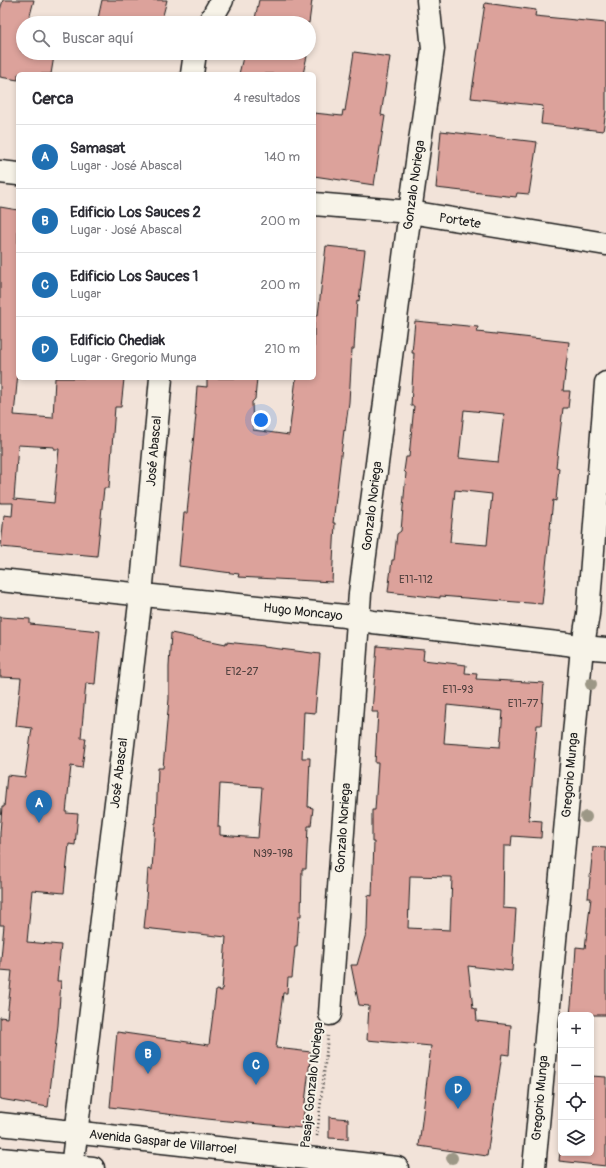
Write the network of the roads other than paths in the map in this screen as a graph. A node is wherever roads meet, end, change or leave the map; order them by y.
1 (222, 0) edge
2 (428, 0) edge
3 (213, 16) edge
4 (194, 60) edge
5 (192, 72) edge
6 (0, 172) edge
7 (16, 174) edge
8 (316, 204) edge
9 (410, 212) junction
10 (606, 244) edge
11 (160, 380) edge
12 (606, 383) edge
13 (0, 580) edge
14 (141, 595) junction
15 (358, 618) junction
16 (582, 647) junction
17 (606, 649) edge
18 (330, 1014) road end
19 (0, 1124) edge
20 (76, 1133) junction
21 (0, 1159) edge
22 (79, 1167) edge
23 (397, 1168) edge
24 (534, 1168) edge

1 - 3 street
2 - 9 street, Gonzalo Noriega
4 - 5 street
6 - 7 street
8 - 9 street, Portete
9 - 10 street, Portete
9 - 15 street, Gonzalo Noriega
11 - 14 street, José Abascal
12 - 16 street, Gregorio Munga
13 - 14 street, Hugo Moncayo
14 - 15 street, Hugo Moncayo
14 - 20 street, José Abascal
15 - 16 street, Hugo Moncayo
15 - 18 street, Gonzalo Noriega
16 - 17 street, Hugo Moncayo
16 - 24 street, Gregorio Munga
19 - 20 street, Avenida Gaspar de Villarroel
20 - 22 street, José Abascal
20 - 23 street, Avenida Gaspar de Villarroel
21 - 22 street

